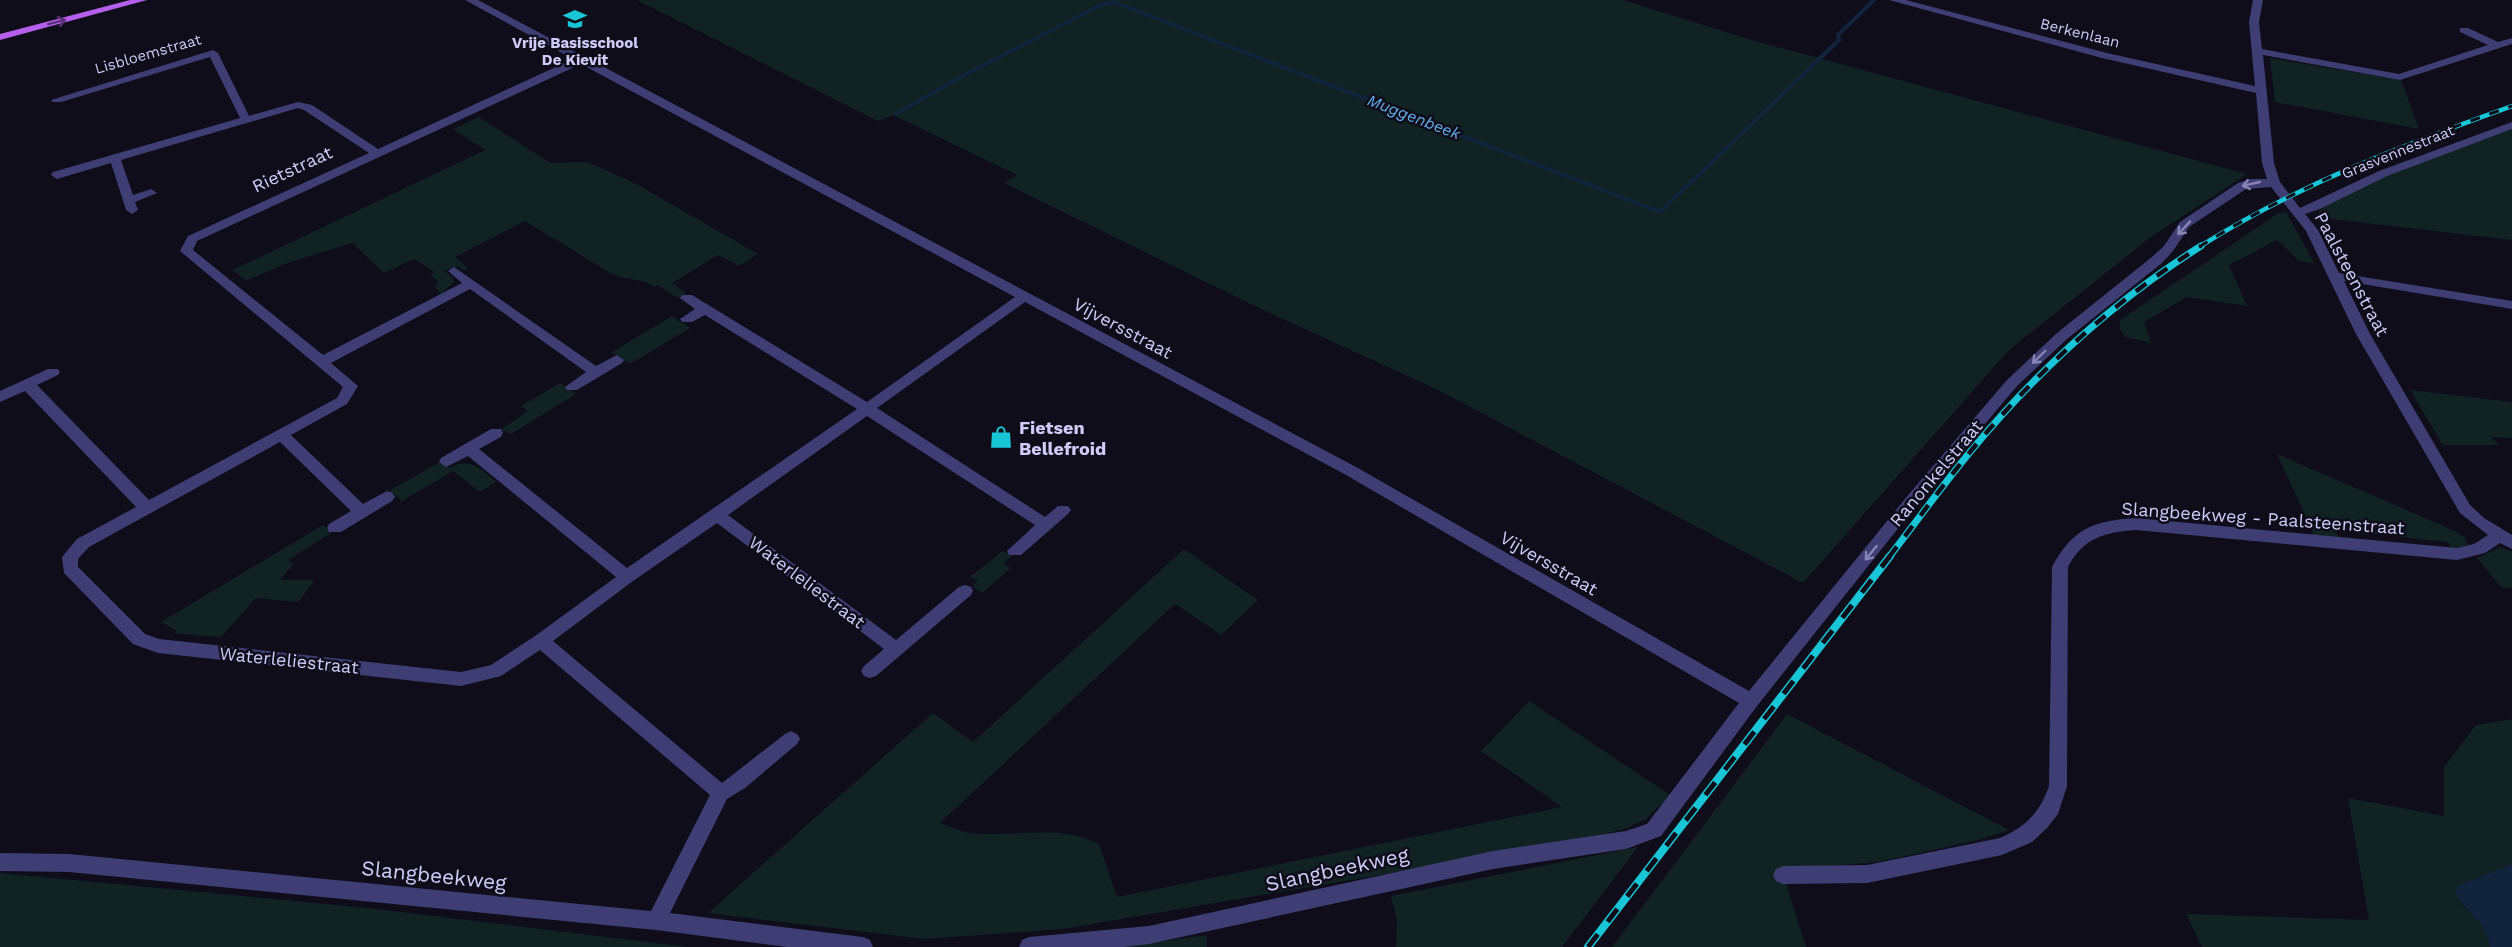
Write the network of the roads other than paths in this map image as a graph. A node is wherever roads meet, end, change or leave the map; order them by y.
1 (103, 0) edge
2 (142, 0) edge
3 (470, 0) edge
4 (1894, 0) edge
5 (2258, 0) edge
6 (0, 26) edge
7 (2464, 30) dead end
8 (0, 37) edge
9 (2512, 41) edge
10 (2497, 46) junction
11 (2257, 51) junction
12 (582, 59) junction
13 (2261, 90) junction
14 (57, 100) dead end
15 (246, 120) junction
16 (2512, 125) edge
17 (375, 152) junction
18 (115, 159) junction
19 (57, 175) dead end
20 (2274, 183) junction
21 (152, 194) dead end
22 (2298, 212) junction
23 (454, 272) dead end
24 (2335, 276) junction
25 (470, 284) junction
26 (1024, 297) junction
27 (687, 298) dead end
28 (2512, 305) edge
29 (705, 309) junction
30 (687, 319) dead end
31 (617, 360) dead end
32 (323, 361) junction
33 (53, 372) dead end
34 (596, 373) junction
35 (27, 384) junction
36 (572, 387) dead end
37 (0, 397) edge
38 (866, 408) junction
39 (496, 433) dead end
40 (282, 435) junction
41 (469, 449) junction
42 (446, 462) dead end
43 (387, 497) dead end
44 (146, 507) junction
45 (1063, 510) dead end
46 (362, 512) junction
47 (717, 515) junction
48 (1046, 525) junction
49 (335, 528) dead end
50 (2505, 539) edge
51 (1016, 551) dead end
52 (70, 557) joint
53 (627, 577) junction
54 (965, 591) dead end
55 (541, 641) junction
56 (896, 649) junction
57 (870, 671) dead end
58 (1751, 701) junction
59 (791, 739) dead end
60 (721, 793) junction
61 (1654, 830) joint
62 (0, 862) edge
63 (1783, 875) dead end
64 (656, 921) junction
65 (863, 947) edge
66 (1029, 947) edge

1 - 6 main road
8 -> 2 main road
3 - 12 street, Vijversstraat
4 - 13 street, Berkenlaan
5 - 11 street, Paalsteenstraat
7 - 10 street
9 - 10 street
10 - 11 street
11 - 13 street, Paalsteenstraat
12 - 17 street, Rietstraat
12 - 26 street, Vijversstraat
13 - 20 street, Paalsteenstraat
14 - 15 street, Lisbloemstraat
15 - 17 street
15 - 18 street
16 - 22 street, Grasvennestraat
17 - 32 street, Rietstraat
18 - 19 street
18 - 21 street
20 - 22 street, Paalsteenstraat
20 -> 58 street, Ranonkelstraat
22 - 24 street, Paalsteenstraat
23 - 25 street
24 - 28 street
24 - 50 street, Paalsteenstraat
25 - 32 street
25 - 34 street
26 - 38 street, Waterleliestraat
26 - 58 street, Vijversstraat
27 - 29 street
29 - 30 street
29 - 38 street
31 - 34 street
32 - 40 street, Rietstraat
33 - 35 street
34 - 36 street
35 - 37 street
35 - 44 street
38 - 47 street, Waterleliestraat
38 - 48 street
39 - 41 street
40 - 44 street, Rietstraat
40 - 46 street
41 - 42 street
41 - 53 street
43 - 46 street
44 - 52 street, Rietstraat
45 - 48 street
46 - 49 street
47 - 53 street, Waterleliestraat
47 - 56 street, Waterleliestraat
48 - 51 street
50 - 63 street, Slangbeekweg - Paalsteenstraat
52 - 55 street, Waterleliestraat
53 - 55 street, Waterleliestraat
54 - 56 street
55 - 60 street
56 - 57 street
58 - 61 street, Ranonkelstraat
59 - 60 street
60 - 64 street
61 - 66 street, Slangbeekweg
62 - 64 street, Slangbeekweg
64 - 65 street, Slangbeekweg

